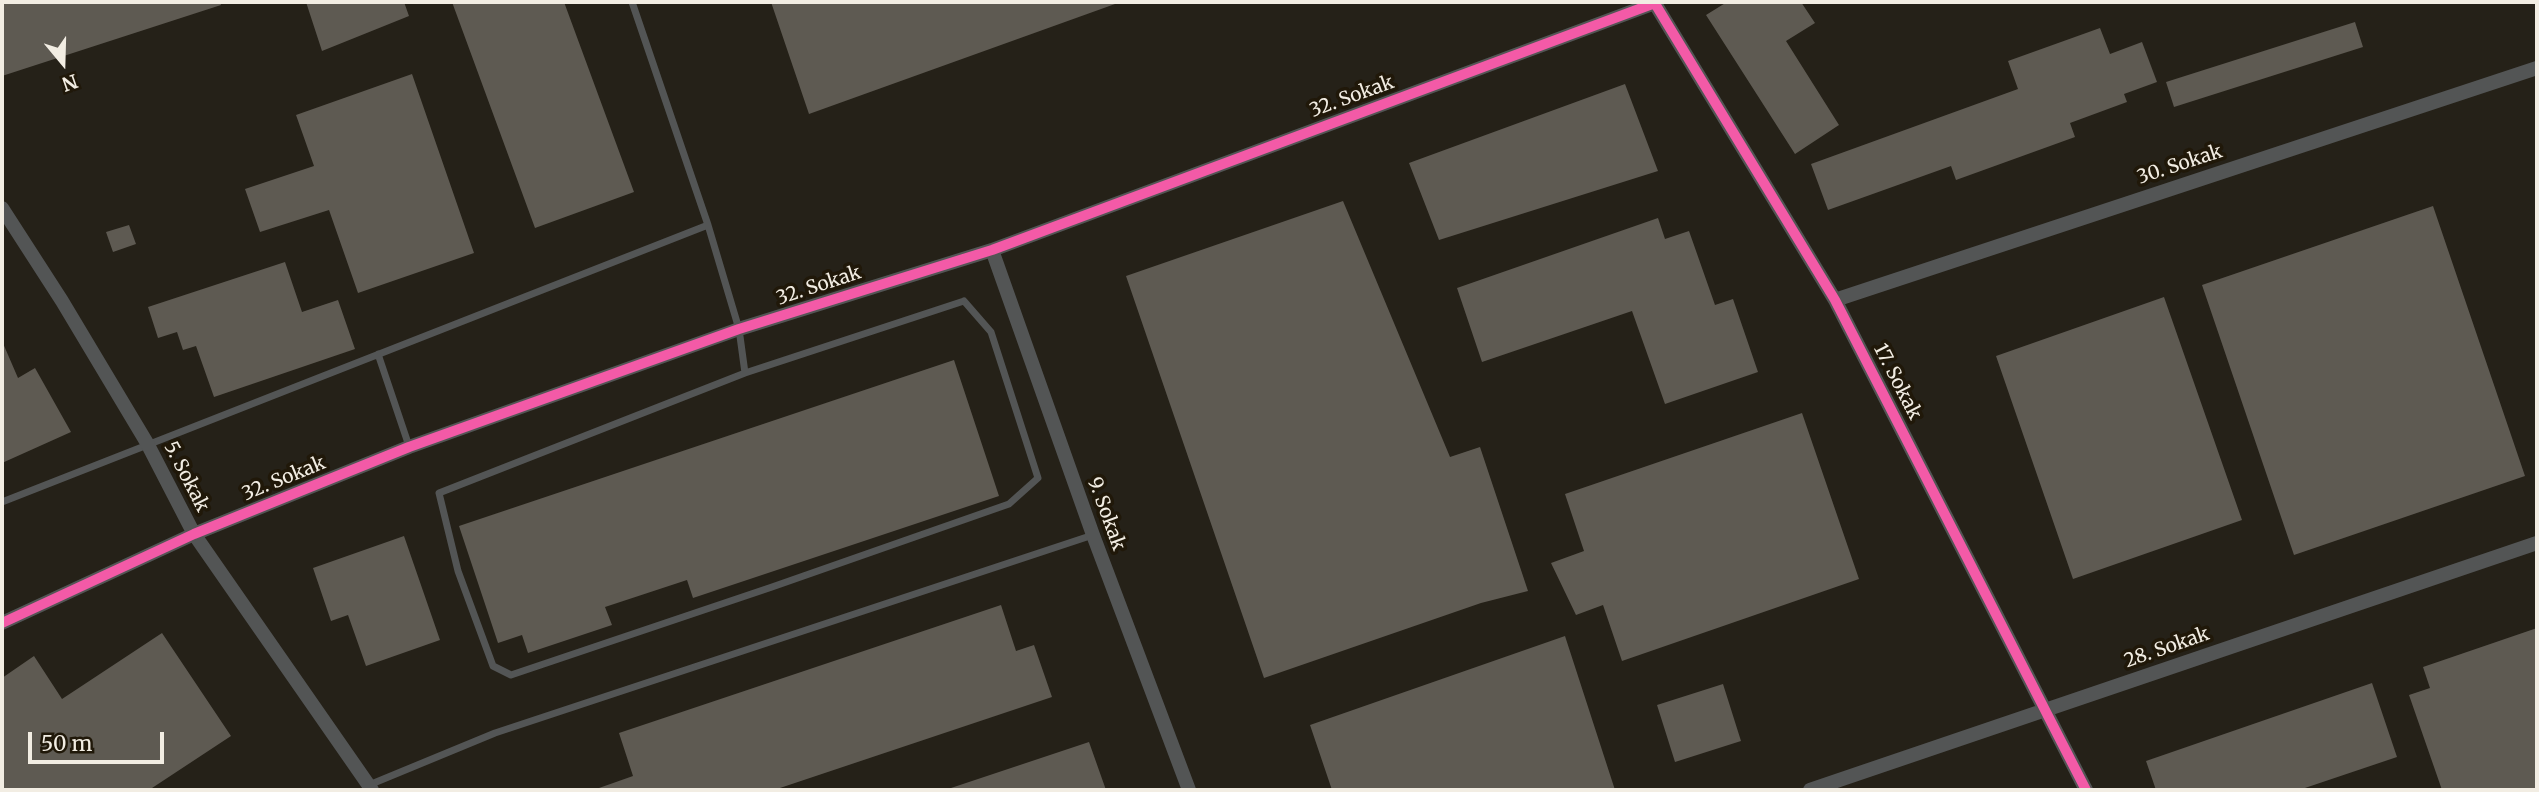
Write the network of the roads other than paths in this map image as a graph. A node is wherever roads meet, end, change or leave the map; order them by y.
1 (632, 2) edge
2 (1655, 2) edge
3 (2537, 68) edge
4 (2, 208) edge
5 (708, 225) junction
6 (992, 250) junction
7 (1835, 300) junction
8 (739, 330) junction
9 (378, 354) junction
10 (745, 373) junction
11 (147, 443) junction
12 (409, 447) junction
13 (2, 502) edge
14 (194, 534) junction
15 (1093, 536) junction
16 (2537, 543) edge
17 (2, 623) edge
18 (2047, 709) junction
19 (370, 788) edge
20 (1189, 790) edge
21 (1810, 790) edge
22 (2087, 790) edge

1 - 5 lane
2 - 6 street, 32. Sokak
2 - 7 street, 17. Sokak
3 - 7 street, 30. Sokak
4 - 11 street, 5. Sokak
5 - 8 lane
5 - 9 lane
6 - 8 street, 32. Sokak
6 - 15 street, 9. Sokak
7 - 18 street, 17. Sokak
8 - 10 lane
8 - 12 street, 32. Sokak
9 - 11 lane
9 - 12 lane
10 - 10 lane
11 - 13 lane
11 - 14 street, 5. Sokak
12 - 14 street, 32. Sokak
14 - 17 street, 32. Sokak
14 - 19 street, 5. Sokak
15 - 19 lane
15 - 20 street, 9. Sokak
16 - 18 street, 28. Sokak
18 - 21 street, 28. Sokak
18 - 22 street, 17. Sokak

